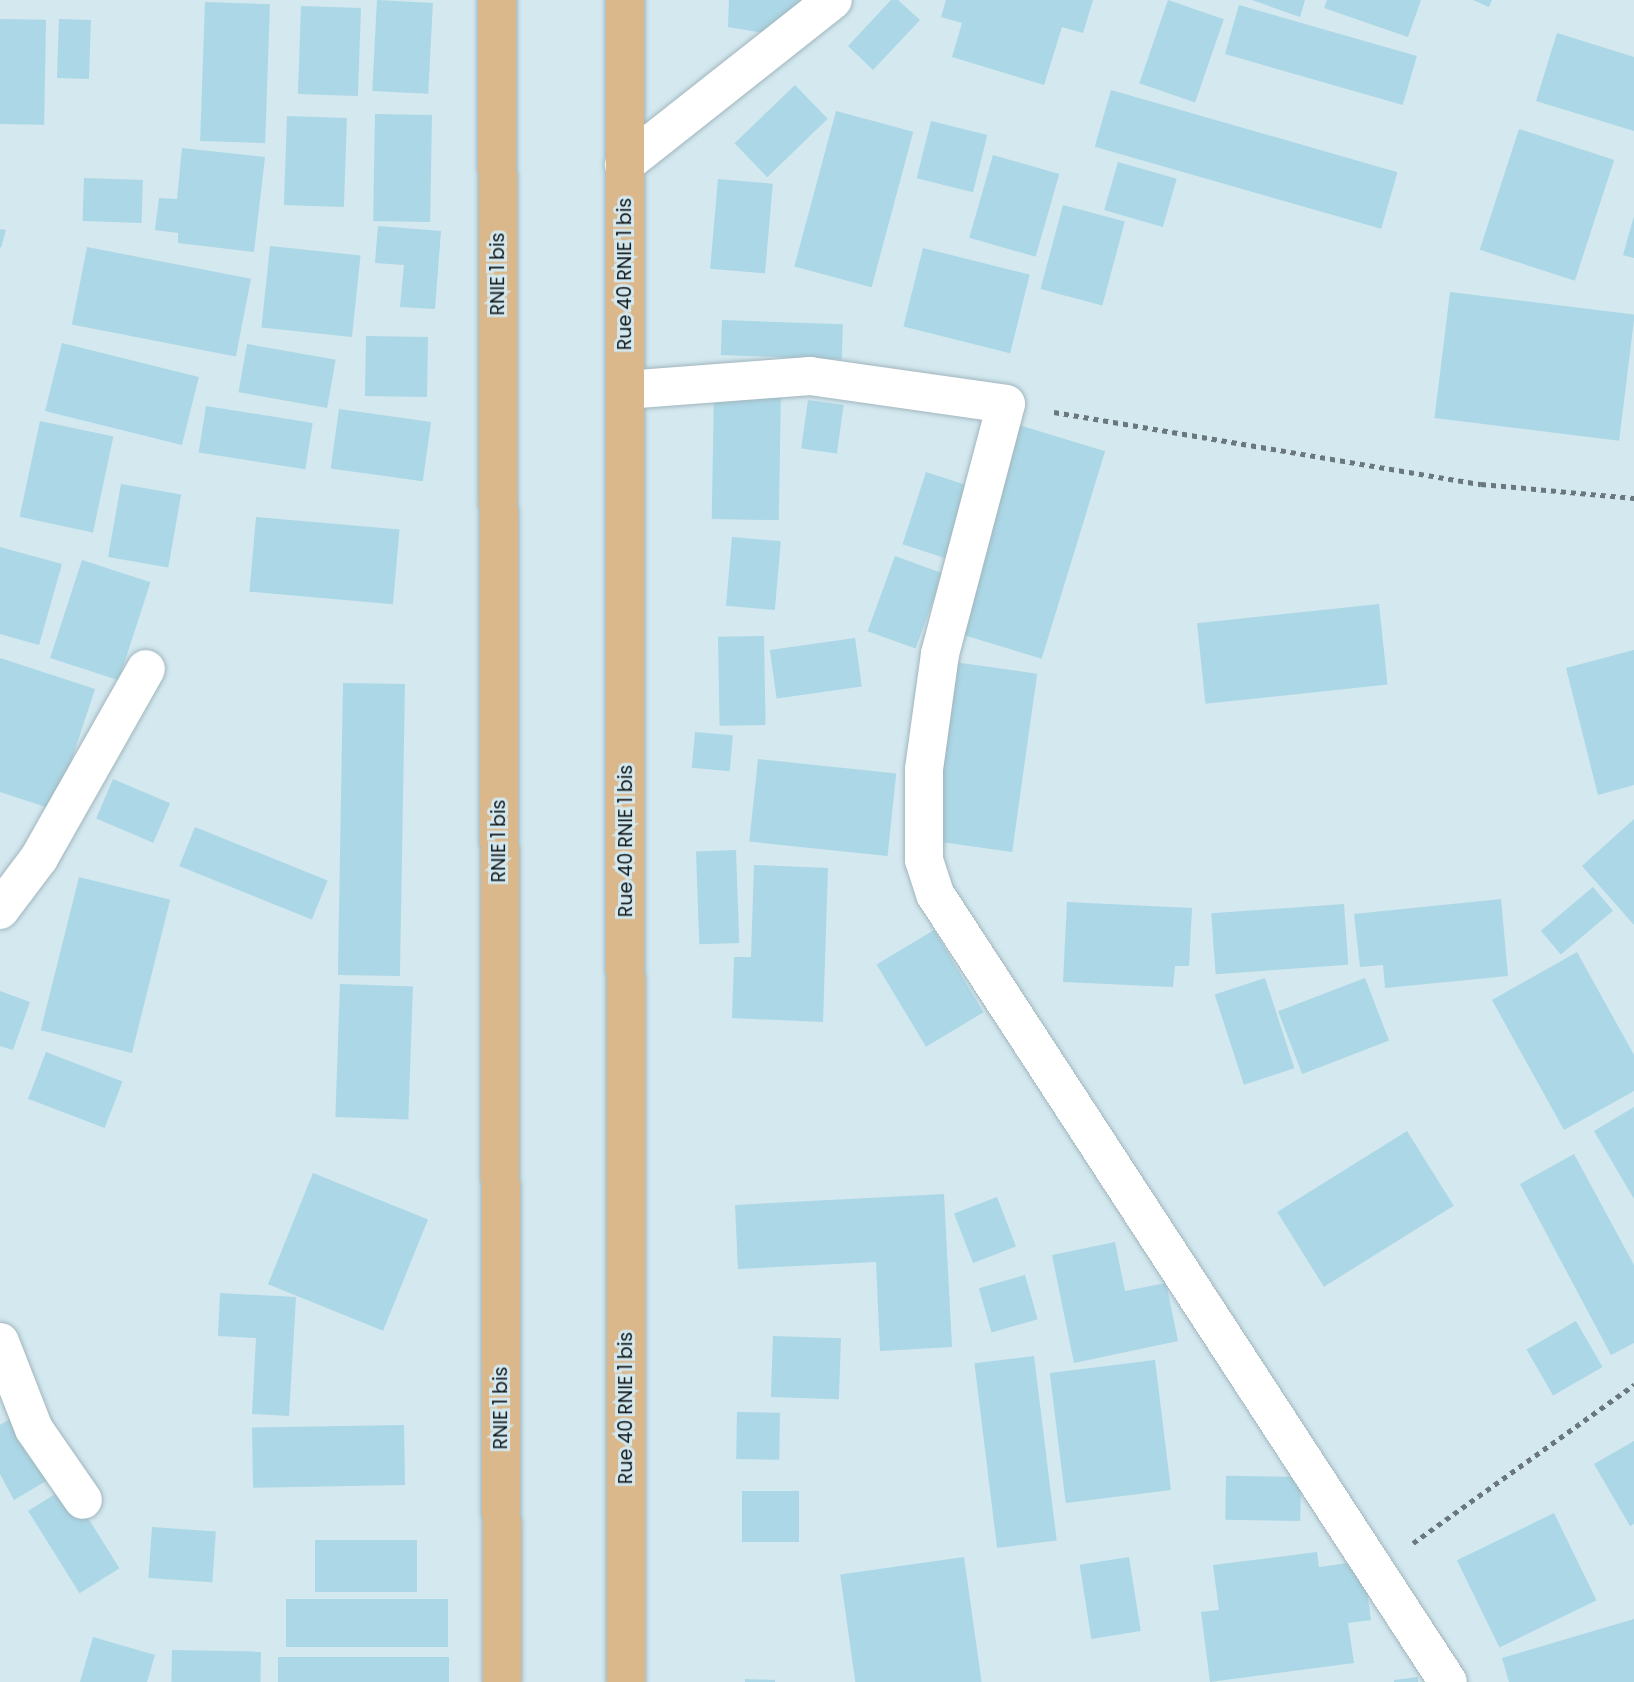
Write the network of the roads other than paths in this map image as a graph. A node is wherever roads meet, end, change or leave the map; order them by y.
1 (497, 0) edge
2 (625, 0) edge
3 (833, 0) edge
4 (624, 165) junction
5 (625, 390) junction
6 (146, 669) dead end
7 (0, 910) edge
8 (0, 1342) edge
9 (83, 1500) dead end
10 (502, 1682) edge
11 (626, 1682) edge
12 (1448, 1682) edge

1 - 10 main road, RNIE 1 bis
2 - 4 main road, Rue 40 RNIE 1 bis
3 - 4 street
4 - 5 main road, Rue 40 RNIE 1 bis
5 - 11 main road, Rue 40 RNIE 1 bis
5 - 12 street
6 - 7 street
8 - 9 street

